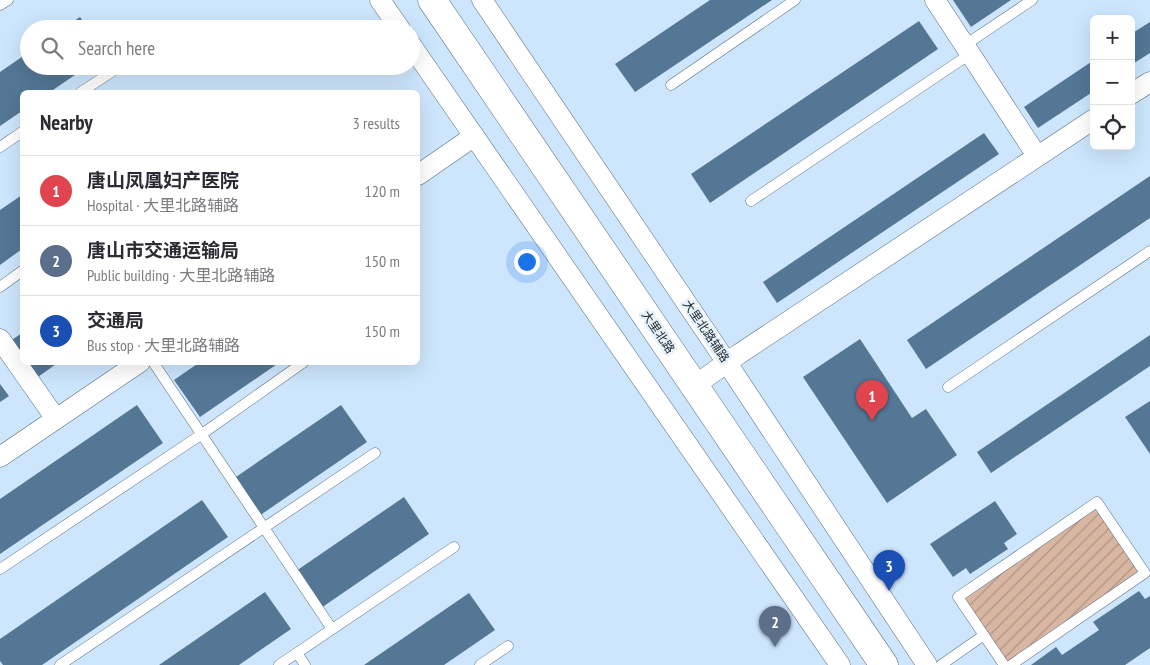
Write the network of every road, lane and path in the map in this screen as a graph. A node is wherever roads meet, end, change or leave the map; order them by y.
1 (8, 0) edge
2 (380, 0) edge
3 (432, 0) edge
4 (482, 0) edge
5 (795, 0) edge
6 (935, 0) edge
7 (1032, 0) edge
8 (0, 5) edge
9 (394, 20) edge
10 (967, 49) junction
11 (420, 58) edge
12 (107, 75) edge
13 (671, 85) dead end
14 (84, 90) edge
15 (1090, 122) edge
16 (20, 133) edge
17 (473, 137) junction
18 (0, 147) edge
19 (1037, 156) junction
20 (420, 173) edge
21 (751, 202) dead end
22 (1150, 251) edge
23 (20, 272) edge
24 (0, 286) edge
25 (0, 339) edge
26 (727, 362) junction
27 (136, 365) edge
28 (155, 365) edge
29 (300, 365) edge
30 (694, 386) junction
31 (948, 387) dead end
32 (56, 419) junction
33 (202, 434) junction
34 (375, 453) dead end
35 (0, 457) edge
36 (265, 528) junction
37 (454, 547) dead end
38 (0, 569) edge
39 (1148, 572) edge
40 (332, 629) junction
41 (984, 635) junction
42 (508, 646) dead end
43 (297, 653) junction
44 (60, 665) edge
45 (279, 665) edge
46 (305, 665) edge
47 (480, 665) edge
48 (840, 665) edge
49 (884, 665) edge
50 (927, 665) edge
51 (941, 665) edge
52 (1004, 665) edge
53 (1010, 665) edge

1 - 8 lane
2 - 9 street
3 - 30 main road, 大里北路
4 - 26 street, 大里北路辅路
5 - 13 lane
6 - 10 street
7 - 10 lane
10 - 19 street
10 - 21 lane
11 - 17 street
12 - 14 lane
15 - 19 street
16 - 18 lane
17 - 20 street
17 - 48 street
19 - 26 street
22 - 31 lane
23 - 24 lane
25 - 32 street
26 - 30 street
26 - 50 street, 大里北路辅路
27 - 32 street
28 - 33 lane
29 - 33 lane
30 - 49 main road, 大里北路
32 - 35 street
33 - 36 lane
33 - 38 lane
34 - 36 lane
36 - 40 lane
36 - 44 lane
37 - 40 lane
39 - 41 lane
39 - 53 lane
40 - 43 lane
41 - 51 lane
41 - 52 lane
42 - 47 lane
43 - 45 lane
43 - 46 lane

